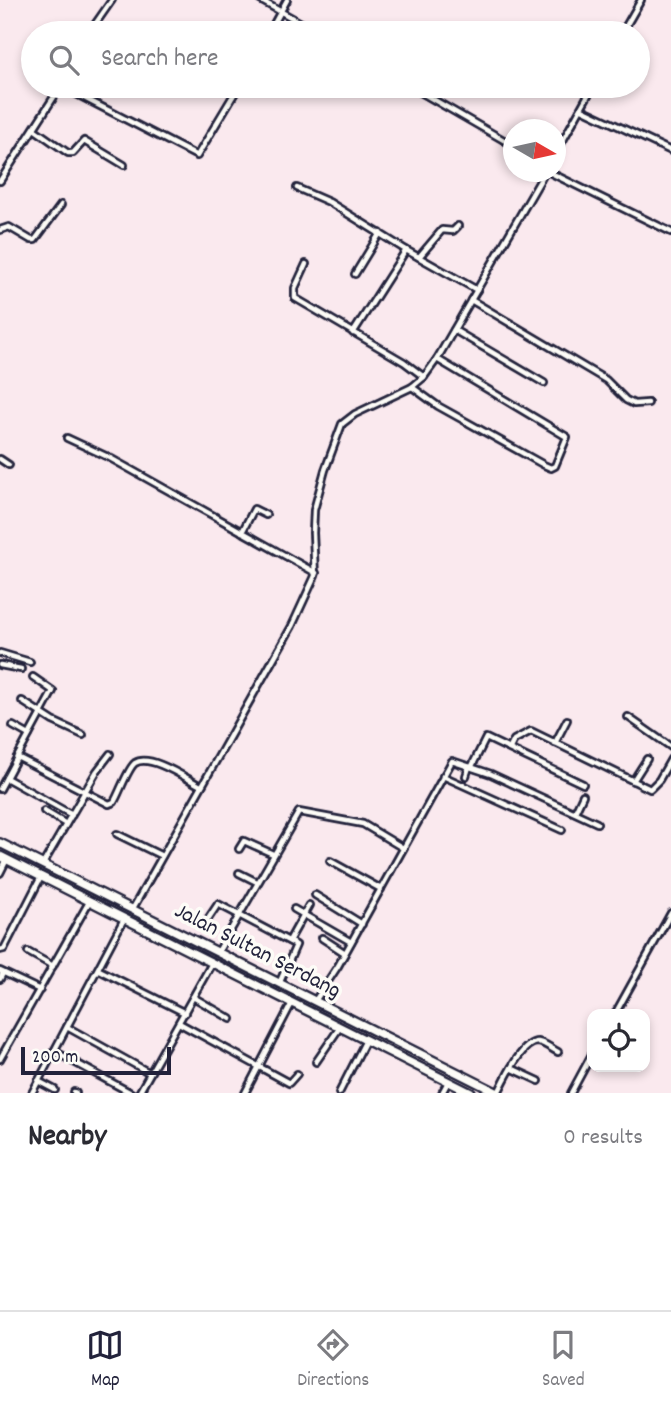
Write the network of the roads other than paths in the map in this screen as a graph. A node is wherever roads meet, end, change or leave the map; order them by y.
1 (112, 0) edge
2 (260, 0) edge
3 (287, 0) edge
4 (641, 0) edge
5 (280, 13) junction
6 (97, 21) edge
7 (276, 21) edge
8 (296, 21) edge
9 (629, 21) edge
10 (54, 98) edge
11 (84, 98) edge
12 (232, 98) edge
13 (431, 98) edge
14 (587, 98) edge
15 (582, 108) junction
16 (34, 130) junction
17 (566, 135) edge
18 (503, 140) edge
19 (671, 151) edge
20 (124, 165) dead end
21 (0, 181) edge
22 (566, 181) edge
23 (541, 182) edge
24 (297, 188) dead end
25 (61, 205) dead end
26 (457, 226) dead end
27 (0, 230) edge
28 (671, 232) edge
29 (380, 233) junction
30 (406, 250) junction
31 (418, 257) junction
32 (306, 264) dead end
33 (355, 274) dead end
34 (477, 290) junction
35 (471, 300) junction
36 (454, 330) junction
37 (353, 333) junction
38 (437, 359) junction
39 (424, 377) junction
40 (544, 383) dead end
41 (412, 387) junction
42 (648, 403) dead end
43 (68, 438) dead end
44 (0, 460) edge
45 (9, 465) dead end
46 (267, 515) dead end
47 (242, 532) junction
48 (316, 573) junction
49 (0, 653) edge
50 (17, 656) junction
51 (30, 662) dead end
52 (0, 665) edge
53 (14, 667) junction
54 (21, 668) dead end
55 (33, 677) dead end
56 (22, 701) dead end
57 (41, 713) junction
58 (628, 717) dead end
59 (567, 720) dead end
60 (13, 726) dead end
61 (29, 735) junction
62 (83, 735) dead end
63 (555, 743) junction
64 (671, 747) edge
65 (510, 748) junction
66 (110, 754) dead end
67 (17, 757) junction
68 (647, 759) dead end
69 (671, 759) edge
70 (471, 766) junction
71 (443, 776) junction
72 (466, 776) dead end
73 (6, 778) junction
74 (634, 781) junction
75 (583, 784) dead end
76 (201, 786) junction
77 (0, 789) edge
78 (85, 793) junction
79 (583, 795) dead end
80 (44, 811) dead end
81 (575, 812) junction
82 (72, 815) junction
83 (597, 823) dead end
84 (66, 824) junction
85 (562, 830) dead end
86 (117, 834) dead end
87 (0, 843) edge
88 (403, 848) junction
89 (239, 849) dead end
90 (273, 855) junction
91 (162, 856) junction
92 (4, 858) edge
93 (330, 861) dead end
94 (43, 864) junction
95 (0, 873) edge
96 (239, 873) dead end
97 (41, 877) junction
98 (257, 882) junction
99 (382, 889) junction
100 (315, 895) dead end
101 (89, 902) junction
102 (309, 905) dead end
103 (294, 909) dead end
104 (131, 910) junction
105 (671, 913) edge
106 (239, 915) junction
107 (304, 915) junction
108 (124, 918) junction
109 (208, 919) dead end
110 (362, 924) junction
111 (322, 938) dead end
112 (289, 941) junction
113 (351, 942) junction
114 (0, 950) edge
115 (28, 952) dead end
116 (217, 953) junction
117 (345, 953) junction
118 (212, 962) junction
119 (53, 966) junction
120 (99, 970) junction
121 (2, 972) edge
122 (0, 979) edge
123 (278, 985) junction
124 (40, 989) junction
125 (193, 998) junction
126 (314, 1002) junction
127 (292, 1003) junction
128 (618, 1009) edge
129 (185, 1013) junction
130 (231, 1019) dead end
131 (179, 1023) junction
132 (67, 1027) junction
133 (340, 1027) junction
134 (366, 1040) junction
135 (404, 1046) junction
136 (54, 1051) junction
137 (558, 1052) dead end
138 (399, 1057) junction
139 (0, 1059) edge
140 (316, 1062) dead end
141 (587, 1063) edge
142 (260, 1067) junction
143 (511, 1068) junction
144 (150, 1073) junction
145 (297, 1074) dead end
146 (38, 1081) junction
147 (449, 1081) junction
148 (539, 1081) dead end
149 (54, 1090) dead end
150 (32, 1093) edge
151 (131, 1093) edge
152 (139, 1093) edge
153 (245, 1093) edge
154 (339, 1093) edge
155 (442, 1093) edge
156 (471, 1093) edge
157 (498, 1093) edge
158 (571, 1093) edge

1 - 6 street
2 - 5 street
3 - 5 street
4 - 9 street
5 - 7 street
5 - 8 street
10 - 16 street
11 - 12 street
13 - 18 street
14 - 15 street
15 - 17 street
15 - 19 street
16 - 20 street
16 - 21 street
22 - 28 street
23 - 34 street
24 - 29 street
25 - 27 street
26 - 31 street
29 - 30 street
29 - 33 street
30 - 31 street
30 - 37 street
31 - 34 street
32 - 37 street
34 - 35 street
35 - 36 street
35 - 42 street
36 - 38 street
36 - 40 street
37 - 39 street
38 - 39 street
38 - 41 street
39 - 41 street
41 - 48 street
43 - 47 street
44 - 45 street
46 - 47 street
47 - 48 street
48 - 76 street
49 - 50 street
50 - 51 street
50 - 53 street
52 - 53 street
53 - 54 street
55 - 57 street
56 - 57 street
57 - 61 street
57 - 62 street
58 - 64 street
59 - 63 street
60 - 61 street
61 - 67 street
63 - 65 street
63 - 74 street
65 - 70 street
65 - 75 street
66 - 78 street
67 - 73 street
67 - 78 street
68 - 74 street
69 - 74 street
70 - 71 street
70 - 72 street
70 - 81 street
71 - 85 street
71 - 88 street
73 - 77 street
73 - 82 street
76 - 78 street
76 - 91 street
78 - 82 street
79 - 81 street
80 - 84 street
81 - 83 street
82 - 84 street
84 - 94 street
86 - 91 street
87 - 94 highway, Jalan Sultan Serdang
88 - 90 street
88 - 99 street
89 - 90 street
90 - 98 street
91 - 104 street
92 - 95 street
92 - 97 highway, Jalan Sultan Serdang
93 - 99 street
94 - 104 highway, Jalan Sultan Serdang
96 - 98 street
97 - 101 highway, Jalan Sultan Serdang
97 - 114 street
98 - 106 street
99 - 110 street
100 - 110 street
101 - 108 highway, Jalan Sultan Serdang
101 - 119 street
102 - 107 street
103 - 107 street
104 - 116 highway, Jalan Sultan Serdang
105 - 128 street
106 - 109 street
106 - 112 street
106 - 116 street
107 - 112 street
107 - 113 street
108 - 118 highway, Jalan Sultan Serdang
108 - 120 street
110 - 113 street
111 - 117 street
112 - 123 street
113 - 117 street
115 - 119 street
116 - 123 highway, Jalan Sultan Serdang
117 - 126 street
118 - 125 street
118 - 127 highway, Jalan Sultan Serdang
119 - 124 street
120 - 129 street
120 - 132 street
121 - 122 street
121 - 124 street
123 - 126 highway, Jalan Sultan Serdang
124 - 139 street
125 - 129 street
125 - 130 street
126 - 135 highway, Jalan Sultan Serdang
127 - 133 highway, Jalan Sultan Serdang
127 - 142 street
129 - 131 street
131 - 142 street
131 - 144 street
132 - 136 street
132 - 144 street
133 - 134 highway, Jalan Sultan Serdang
133 - 140 street
134 - 138 highway, Jalan Sultan Serdang
134 - 154 street
135 - 138 highway
135 - 157 highway, Jalan Sultan Serdang
136 - 146 street
136 - 151 street
137 - 143 street
138 - 147 highway, Jalan Sultan Serdang
141 - 158 street
142 - 145 street
142 - 153 street
143 - 148 street
143 - 157 street
144 - 152 street
146 - 149 street
146 - 150 street
147 - 155 street
147 - 156 highway, Jalan Sultan Serdang

